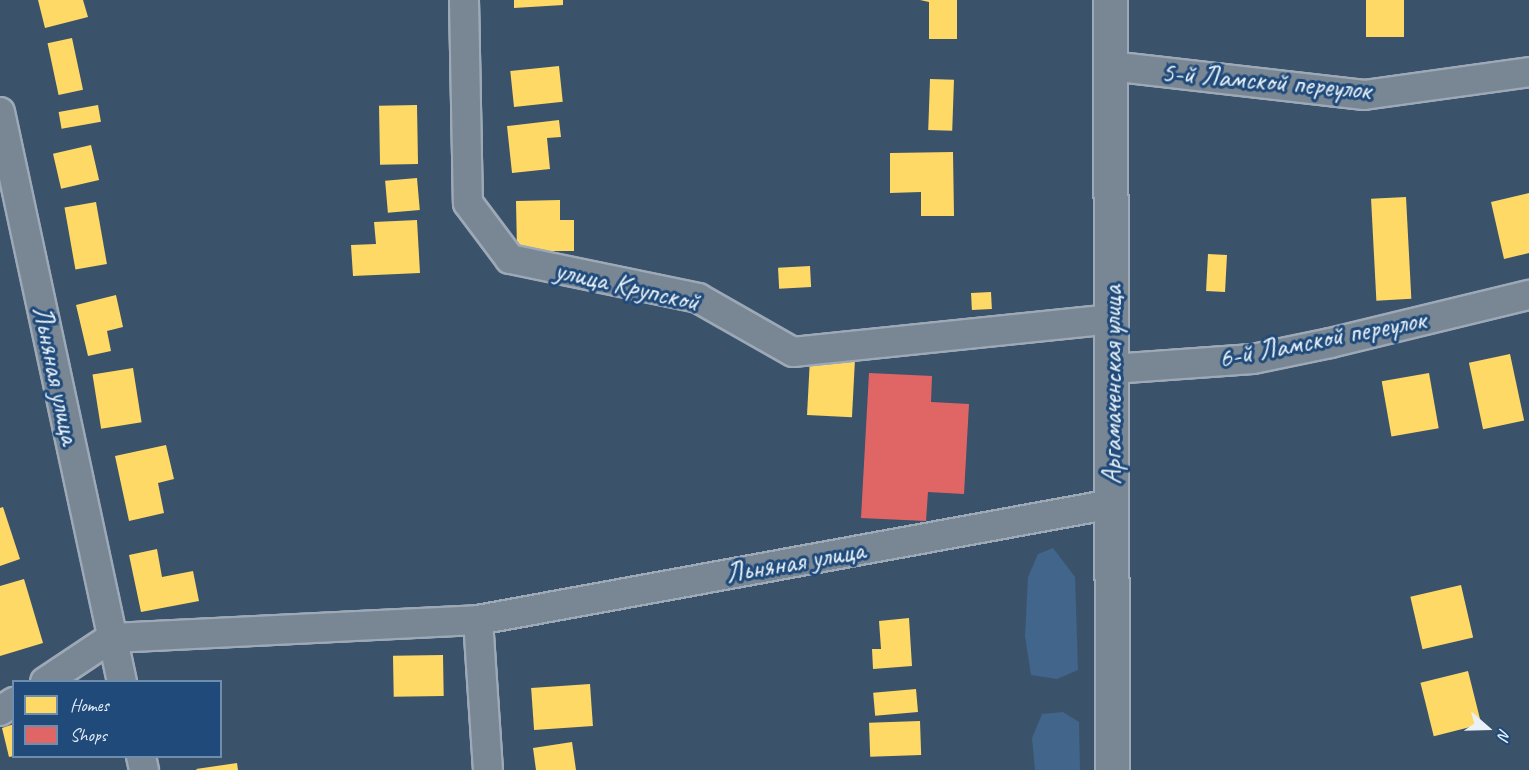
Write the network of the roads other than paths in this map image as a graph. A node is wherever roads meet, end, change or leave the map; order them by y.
1 (464, 0) edge
2 (1110, 0) edge
3 (1110, 66) junction
4 (1529, 72) edge
5 (0, 112) edge
6 (1529, 295) edge
7 (1112, 319) junction
8 (1112, 369) junction
9 (1112, 504) junction
10 (478, 620) junction
11 (111, 638) junction
12 (47, 680) edge
13 (122, 680) edge
14 (488, 770) edge
15 (1112, 770) edge

1 - 7 street, улица Крупской
2 - 3 main road, Аргамаченская улица
3 - 4 street, 5-й Ламской переулок
3 - 7 main road, Аргамаченская улица
5 - 11 street, Льняная улица
6 - 8 street, 6-й Ламской переулок
7 - 8 main road, Аргамаченская улица
8 - 9 main road, Аргамаченская улица
9 - 10 street, Льняная улица
9 - 15 main road, Аргамаченская улица
10 - 11 street, Льняная улица
10 - 14 street
11 - 12 street
11 - 13 street, Льняная улица

